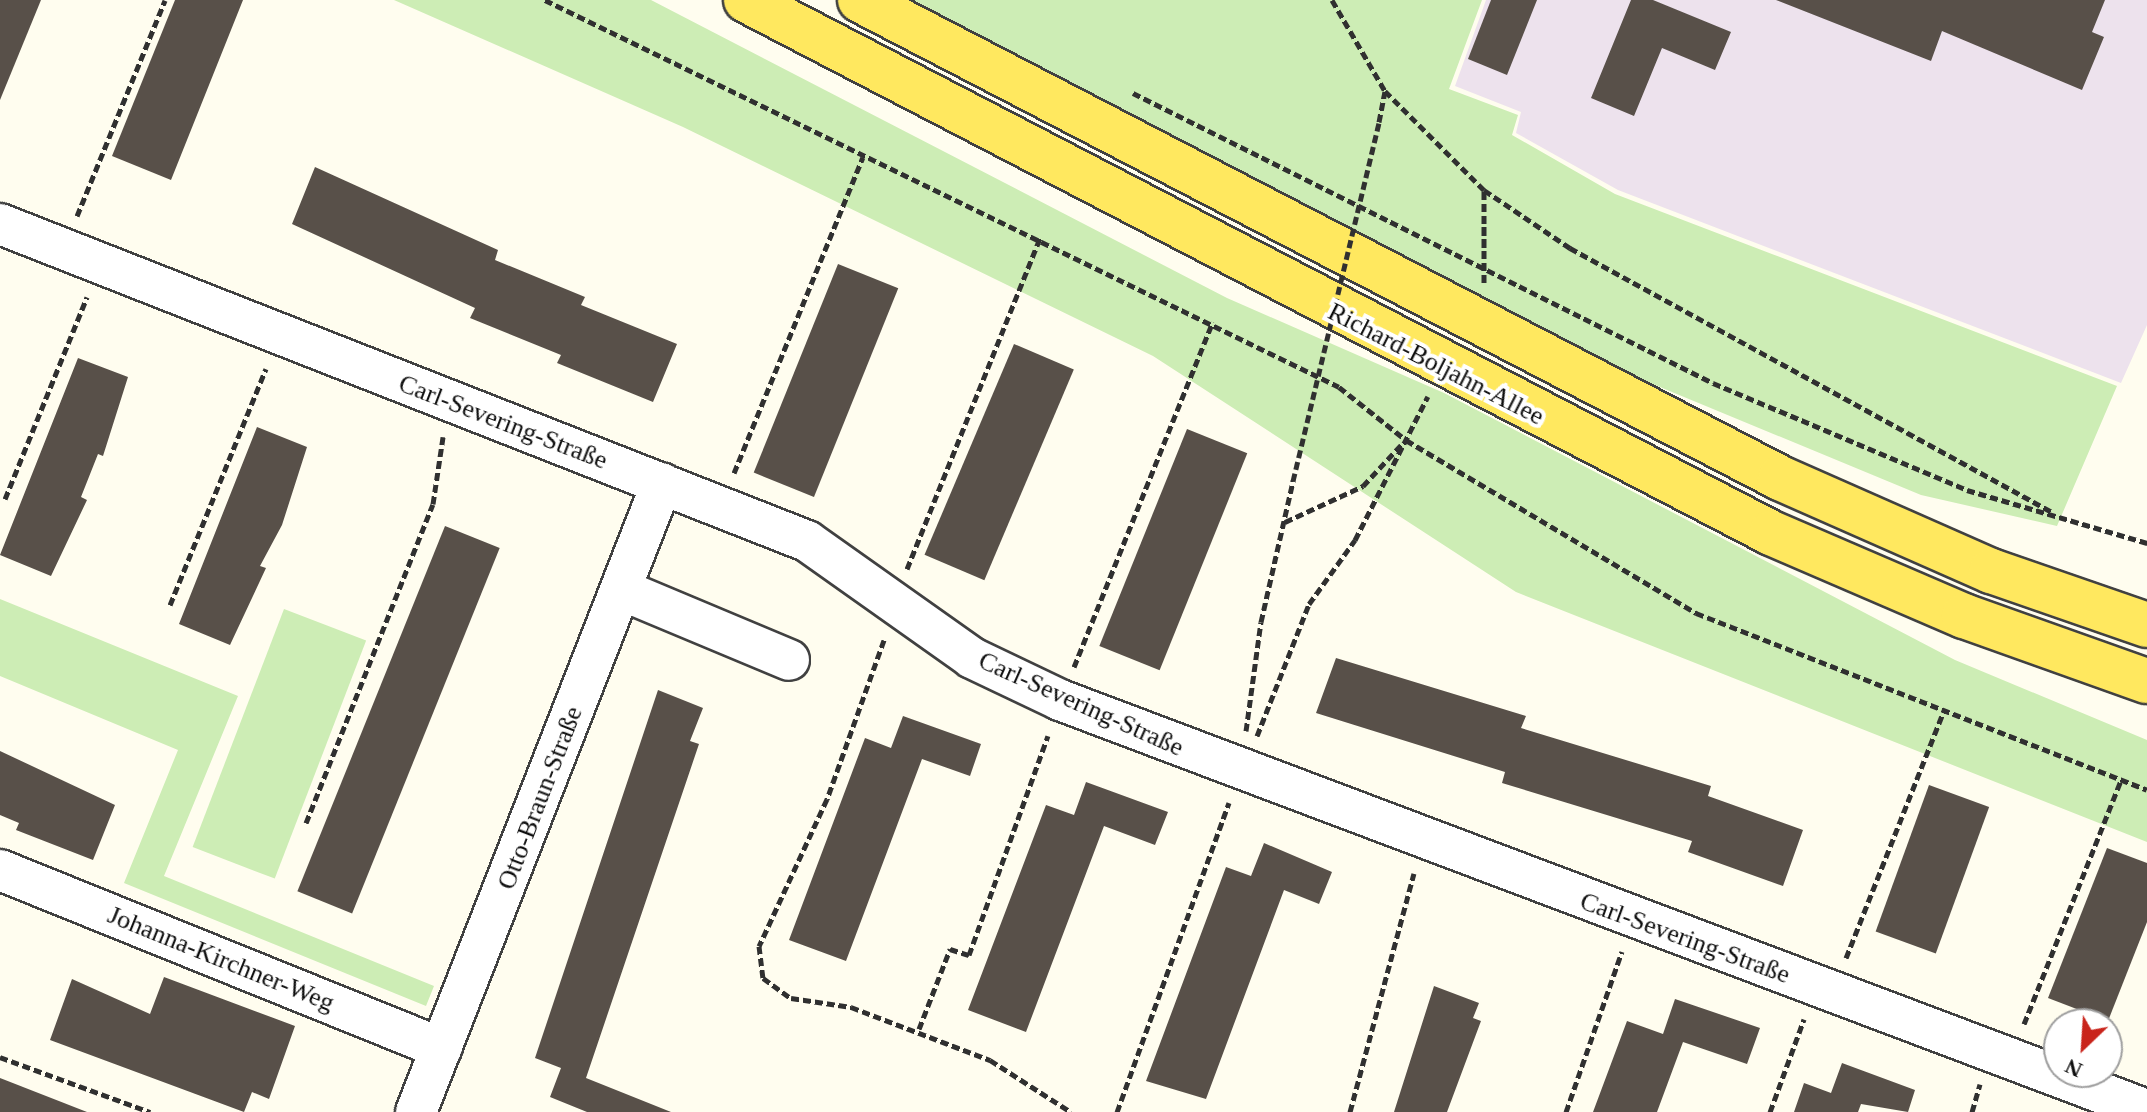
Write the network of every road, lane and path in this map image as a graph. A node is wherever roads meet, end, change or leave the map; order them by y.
1 (165, 0) edge
2 (545, 0) edge
3 (746, 0) edge
4 (860, 0) edge
5 (1332, 0) edge
6 (1123, 89) dead end
7 (1385, 91) junction
8 (863, 157) junction
9 (1484, 190) junction
10 (0, 224) edge
11 (1041, 236) junction
12 (63, 251) junction
13 (99, 267) junction
14 (1489, 273) junction
15 (1213, 322) junction
16 (280, 335) junction
17 (448, 401) junction
18 (1406, 440) junction
19 (662, 483) junction
20 (5, 499) dead end
21 (721, 503) junction
22 (2053, 513) junction
23 (1285, 522) junction
24 (2147, 543) edge
25 (1991, 571) junction
26 (622, 590) junction
27 (2147, 601) edge
28 (897, 604) junction
29 (170, 605) dead end
30 (2147, 625) edge
31 (789, 660) dead end
32 (2147, 681) edge
33 (1060, 700) junction
34 (1944, 710) junction
35 (1239, 771) junction
36 (2121, 780) junction
37 (2147, 790) edge
38 (306, 823) dead end
39 (1423, 840) junction
40 (0, 870) edge
41 (1633, 920) junction
42 (1824, 989) junction
43 (919, 1029) junction
44 (441, 1048) junction
45 (2000, 1056) junction
46 (0, 1057) edge
47 (2147, 1110) edge
48 (150, 1112) edge
49 (416, 1112) edge
50 (1071, 1112) edge
51 (1117, 1112) edge
52 (1350, 1112) edge
53 (1566, 1112) edge
54 (1770, 1112) edge

1 - 12 path
2 - 8 path
3 - 32 main road, Richard-Boljahn-Allee
4 - 25 main road, Richard-Boljahn-Allee
5 - 7 path
6 - 14 path
7 - 9 path
7 - 23 path, bridge
8 - 11 path
8 - 21 path
9 - 14 path
9 - 22 path
10 - 12 street, Carl-Severing-Straße
11 - 15 path
11 - 28 path
12 - 13 street, Carl-Severing-Straße
13 - 16 street, Carl-Severing-Straße
13 - 20 path
14 - 22 path
15 - 18 path
15 - 33 path
16 - 17 street, Carl-Severing-Straße
16 - 29 path
17 - 19 street, Carl-Severing-Straße
17 - 38 path
18 - 23 path
18 - 34 path
18 - 35 path
19 - 21 street, Carl-Severing-Straße
19 - 26 street, Otto-Braun-Straße
21 - 28 street, Carl-Severing-Straße
22 - 24 path
23 - 35 path
25 - 27 main road, Richard-Boljahn-Allee
25 - 30 main road, Richard-Boljahn-Allee
26 - 31 street
26 - 44 street, Otto-Braun-Straße
28 - 33 street, Carl-Severing-Straße
28 - 43 path
33 - 35 street, Carl-Severing-Straße
33 - 43 path
34 - 36 path
34 - 42 path
35 - 39 street, Carl-Severing-Straße
35 - 51 path
36 - 37 path
36 - 45 path
39 - 41 street, Carl-Severing-Straße
39 - 52 path
40 - 44 street, Johanna-Kirchner-Weg
41 - 42 street, Carl-Severing-Straße
41 - 53 path
42 - 45 street, Carl-Severing-Straße
42 - 54 path
43 - 50 path
44 - 49 street, Otto-Braun-Straße
45 - 47 street, Carl-Severing-Straße
46 - 48 path

